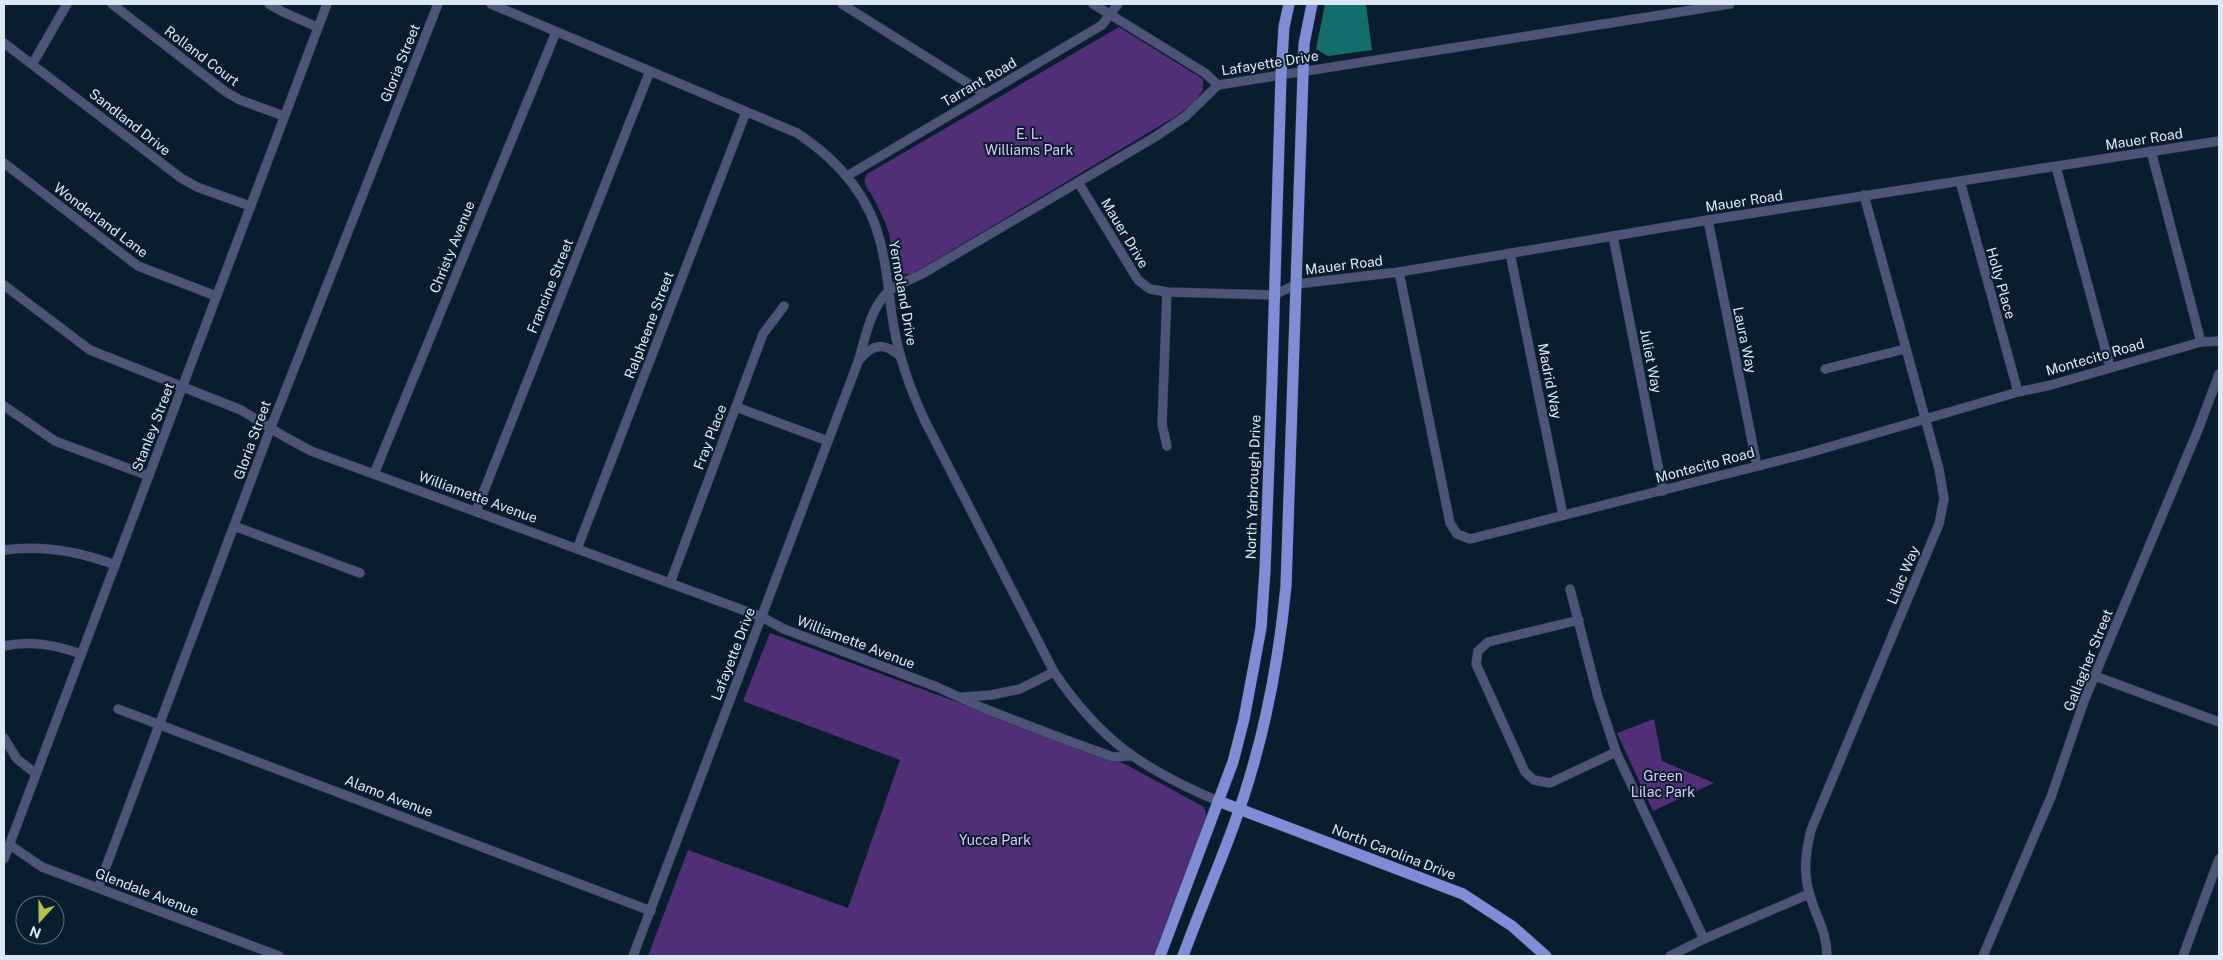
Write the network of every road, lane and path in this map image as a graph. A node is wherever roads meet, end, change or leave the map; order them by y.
1 (67, 4) edge
2 (112, 4) edge
3 (269, 4) edge
4 (327, 4) edge
5 (438, 4) edge
6 (491, 4) edge
7 (842, 4) edge
8 (1093, 4) edge
9 (1118, 4) edge
10 (1289, 4) edge
11 (1312, 4) edge
12 (1730, 4) edge
13 (1683, 7) edge
14 (1112, 15) junction
15 (317, 27) junction
16 (556, 32) junction
17 (4, 43) edge
18 (33, 63) junction
19 (650, 71) junction
20 (1303, 72) junction
21 (1281, 76) junction
22 (1218, 85) junction
23 (985, 94) junction
24 (746, 112) junction
25 (284, 116) junction
26 (2219, 140) edge
27 (2151, 151) junction
28 (4, 163) edge
29 (2056, 167) junction
30 (847, 176) junction
31 (1960, 181) junction
32 (1078, 182) junction
33 (1864, 195) junction
34 (250, 206) junction
35 (1708, 220) junction
36 (1613, 236) junction
37 (1510, 253) junction
38 (1399, 272) junction
39 (1296, 284) junction
40 (4, 285) edge
41 (888, 291) junction
42 (1166, 292) junction
43 (1274, 295) junction
44 (216, 296) junction
45 (784, 306) dead end
46 (2219, 341) edge
47 (2202, 342) junction
48 (1905, 349) junction
49 (900, 356) junction
50 (858, 362) junction
51 (2110, 367) junction
52 (1825, 369) dead end
53 (2219, 374) edge
54 (183, 386) junction
55 (2018, 392) junction
56 (4, 406) edge
57 (736, 407) junction
58 (1926, 420) junction
59 (271, 427) junction
60 (828, 442) junction
61 (1167, 446) dead end
62 (1757, 466) junction
63 (374, 474) junction
64 (149, 476) junction
65 (1663, 491) junction
66 (476, 511) junction
67 (1563, 515) junction
68 (234, 526) junction
69 (577, 549) junction
70 (4, 550) edge
71 (115, 565) junction
72 (360, 573) dead end
73 (670, 583) junction
74 (1570, 590) dead end
75 (762, 618) junction
76 (1578, 620) junction
77 (4, 646) edge
78 (81, 654) junction
79 (1255, 662) junction
80 (1276, 666) junction
81 (1054, 672) junction
82 (2095, 676) junction
83 (963, 697) junction
84 (118, 709) dead end
85 (2219, 722) edge
86 (159, 724) junction
87 (4, 738) edge
88 (1616, 752) junction
89 (1130, 756) junction
90 (35, 773) junction
91 (1218, 801) junction
92 (1239, 810) junction
93 (10, 845) junction
94 (4, 859) edge
95 (2219, 859) edge
96 (98, 888) junction
97 (1809, 894) junction
98 (651, 911) junction
99 (1704, 939) junction
100 (279, 956) edge
101 (633, 956) edge
102 (1160, 956) edge
103 (1183, 956) edge
104 (1546, 956) edge
105 (1670, 956) edge
106 (1827, 956) edge
107 (1983, 956) edge
108 (2183, 956) edge

1 - 18 street
2 - 25 street, Rolland Court
3 - 15 street
4 - 15 street, Stanley Street
5 - 59 street, Gloria Street
6 - 16 street, Yermoland Drive
7 - 23 street
8 - 14 street
9 - 14 street, Tarrant Road
10 - 21 main road, North Yarbrough Drive
11 - 20 main road
12 - 13 street, Lafayette Drive
13 - 20 street, Lafayette Drive
14 - 22 street
14 - 23 street, Tarrant Road
15 - 25 street, Stanley Street
16 - 19 street, Yermoland Drive
16 - 63 street, Christy Avenue
17 - 18 street, Sandland Drive
18 - 34 street, Sandland Drive
19 - 24 street, Yermoland Drive
19 - 66 street, Francine Street
20 - 21 street, Lafayette Drive
20 - 39 main road
21 - 22 street, Lafayette Drive
21 - 43 main road, North Yarbrough Drive
22 - 32 street, Lafayette Drive
23 - 30 street, Tarrant Road
24 - 30 street, Yermoland Drive
24 - 69 street, Ralpheene Street
25 - 34 street, Stanley Street
26 - 27 street, Mauer Road
27 - 29 street, Mauer Road
27 - 47 street
28 - 44 street, Wonderland Lane
29 - 31 street, Mauer Road
29 - 51 street
30 - 41 street, Yermoland Drive
31 - 33 street, Mauer Road
31 - 55 street, Holly Place
32 - 41 street, Lafayette Drive
32 - 42 street, Mauer Drive
33 - 35 street, Mauer Road
33 - 48 street, Lilac Way
34 - 44 street, Stanley Street
35 - 36 street, Mauer Road
35 - 62 street, Laura Way
36 - 37 street, Mauer Road
36 - 65 street, Juliet Way
37 - 38 street, Mauer Road
37 - 67 street, Madrid Way
38 - 39 street, Mauer Road
38 - 67 street, Montecito Road
39 - 43 street, Mauer Road
39 - 80 main road
40 - 54 street, Williamette Avenue
41 - 49 street, Yermoland Drive
41 - 50 street, Lafayette Drive
42 - 43 street, Mauer Drive
42 - 61 street
43 - 79 main road, North Yarbrough Drive
44 - 54 street, Stanley Street
45 - 57 street, Fray Place
46 - 47 street, Montecito Road
47 - 51 street, Montecito Road
48 - 52 street
48 - 58 street, Lilac Way
49 - 50 street
49 - 81 street, Yermoland Drive
50 - 60 street, Lafayette Drive
51 - 55 street, Montecito Road
53 - 82 street, Gallagher Street
54 - 59 street, Williamette Avenue
54 - 64 street, Stanley Street
55 - 58 street, Montecito Road
56 - 64 street
57 - 60 street
57 - 73 street, Fray Place
58 - 62 street, Montecito Road
58 - 97 street, Lilac Way
59 - 63 street, Williamette Avenue
59 - 68 street, Gloria Street
60 - 75 street, Lafayette Drive
62 - 65 street, Montecito Road
63 - 66 street, Williamette Avenue
64 - 71 street, Stanley Street
65 - 67 street, Montecito Road
66 - 69 street, Williamette Avenue
68 - 72 street
68 - 86 street, Gloria Street
69 - 73 street, Williamette Avenue
70 - 71 street
71 - 78 street, Stanley Street
73 - 75 street, Williamette Avenue
74 - 76 street
75 - 83 street, Williamette Avenue
75 - 98 street, Lafayette Drive
76 - 88 street
76 - 88 street
77 - 78 street
78 - 90 street, Stanley Street
79 - 80 main road
79 - 91 main road, North Yarbrough Drive
80 - 92 main road
81 - 83 street, Williamette Avenue
81 - 89 street, Yermoland Drive
82 - 85 street
82 - 107 street, Gallagher Street
83 - 89 street, Williamette Avenue
84 - 86 street, Alamo Avenue
86 - 96 street, Gloria Street
86 - 98 street, Alamo Avenue
87 - 90 street
88 - 99 street
89 - 91 street, Williamette Avenue
90 - 93 street, Stanley Street
91 - 92 main road, North Carolina Drive
91 - 102 main road, North Yarbrough Drive
92 - 103 main road
92 - 104 main road, North Carolina Drive
93 - 94 street, Stanley Street
93 - 96 street, Glendale Avenue
95 - 108 street
96 - 100 street, Glendale Avenue
97 - 99 street
97 - 106 street, Lilac Way
98 - 101 street, Lafayette Drive
99 - 105 street

